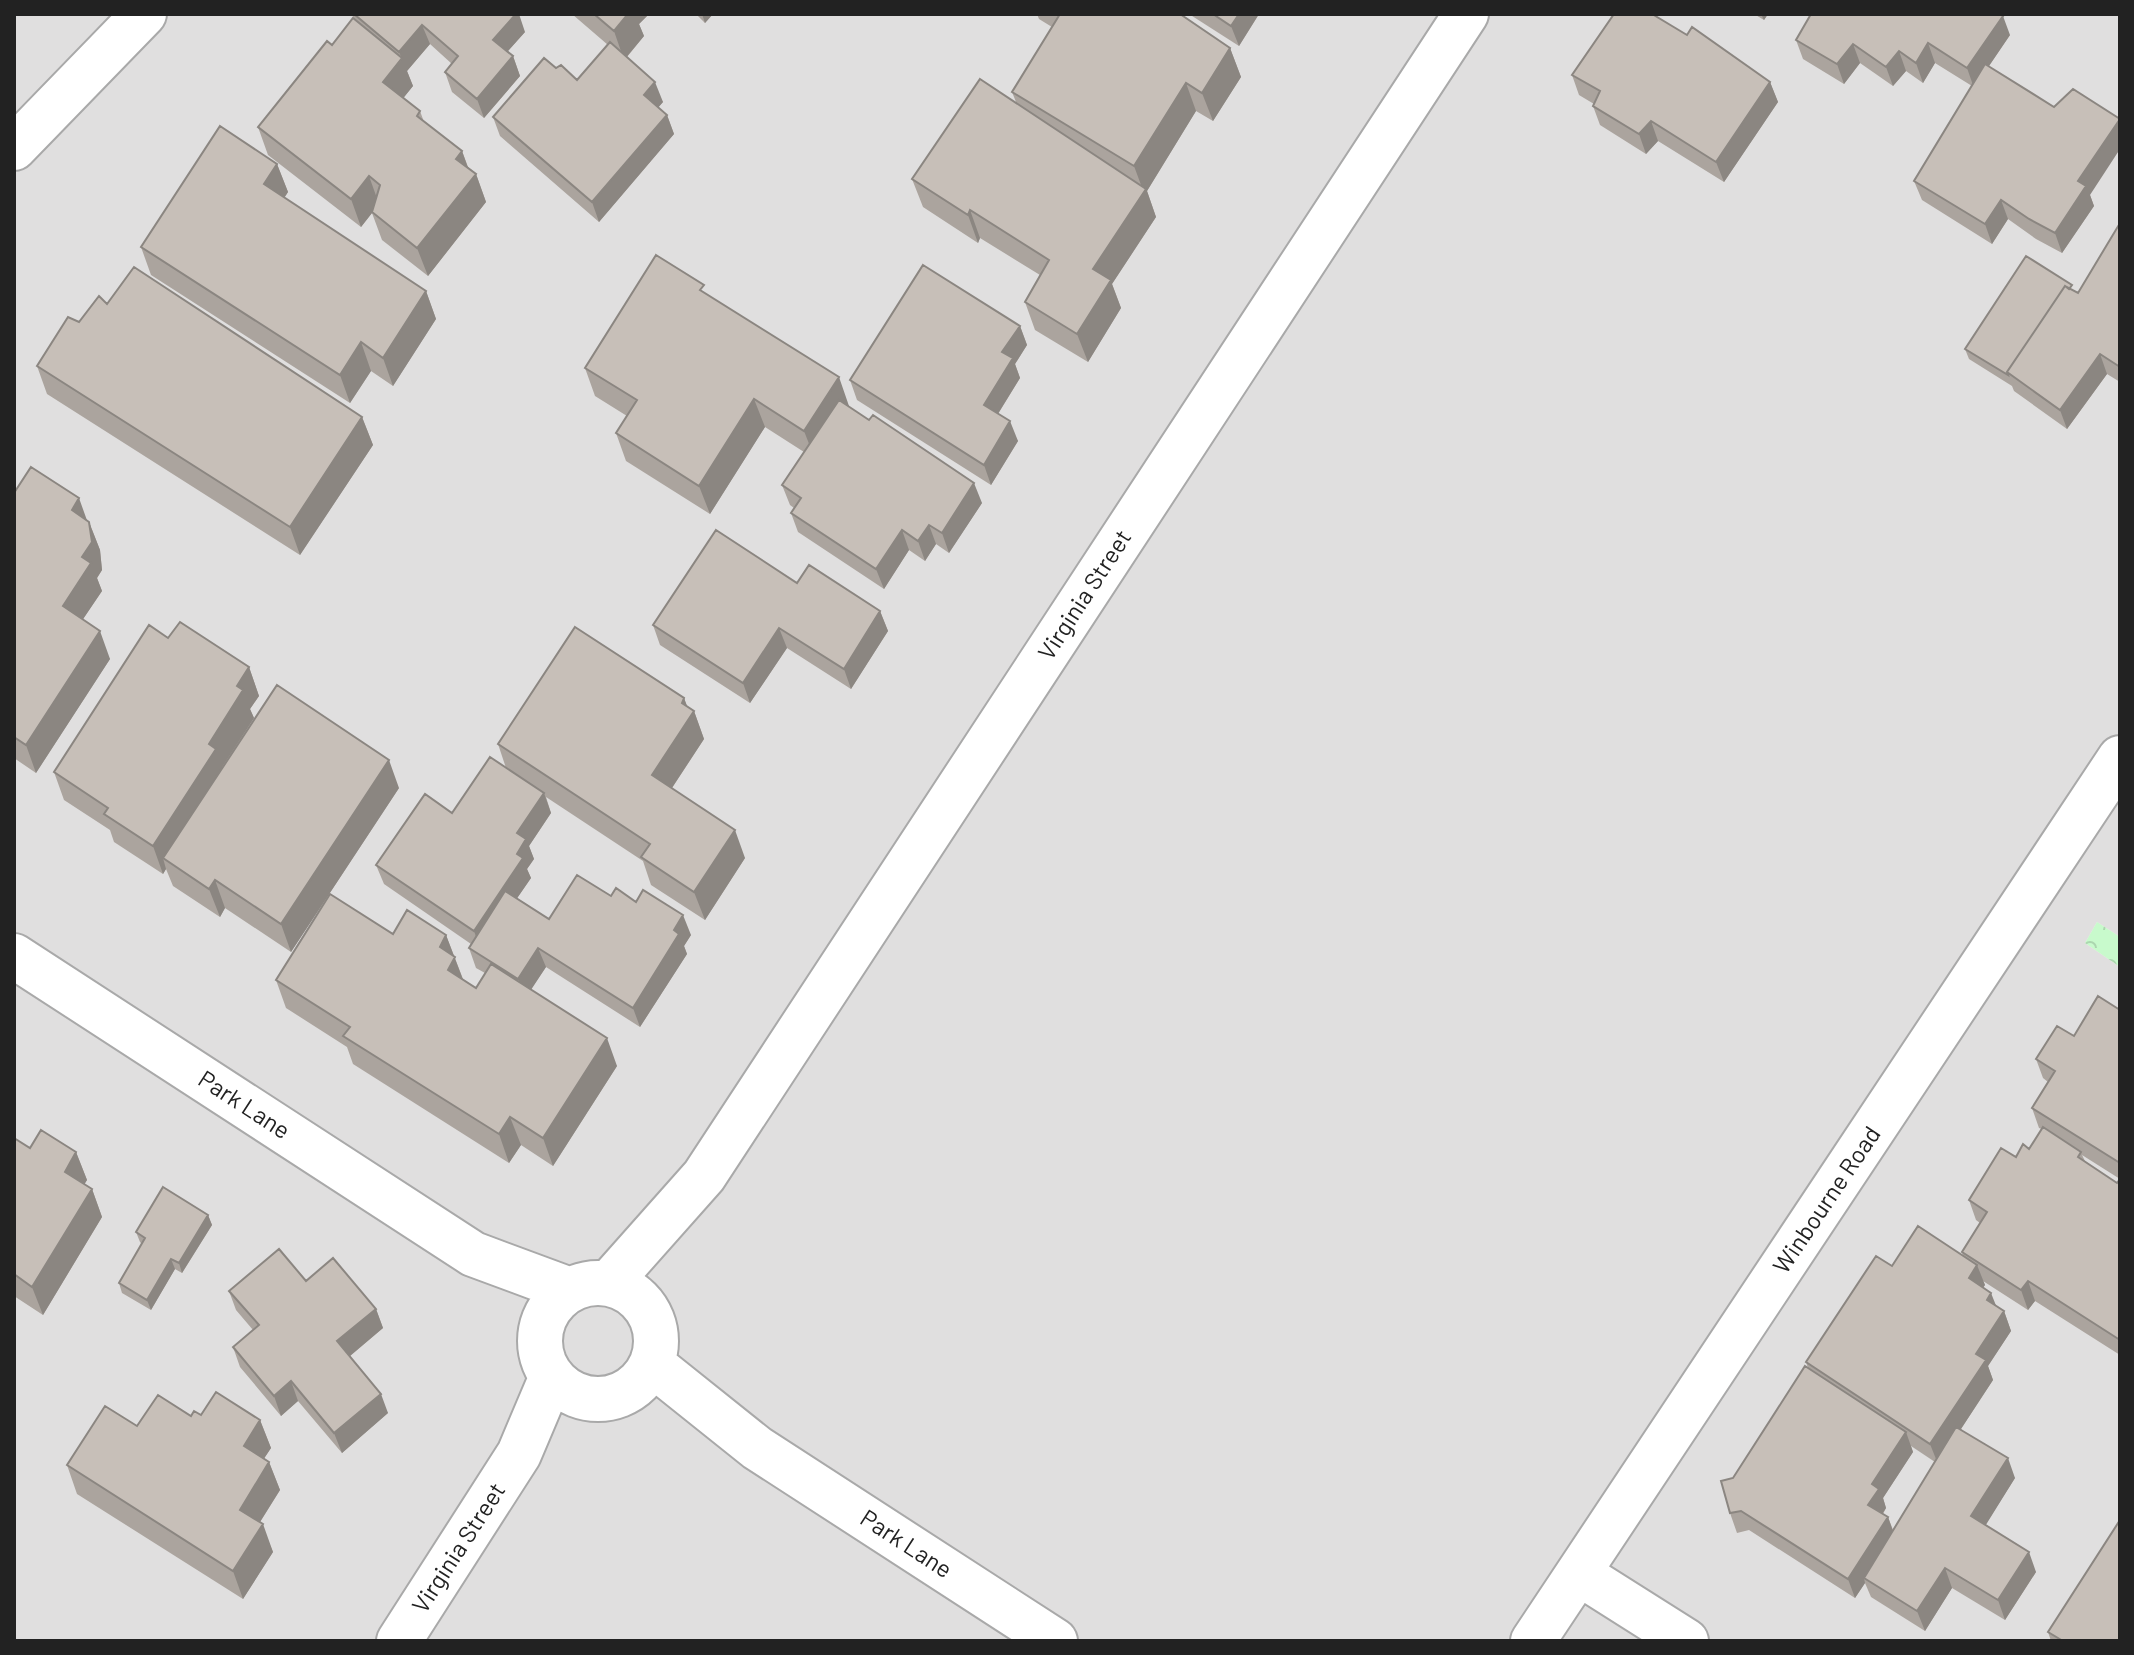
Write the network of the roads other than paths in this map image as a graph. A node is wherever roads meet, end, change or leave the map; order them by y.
1 (144, 14) edge
2 (1466, 14) edge
3 (14, 148) edge
4 (2120, 758) edge
5 (14, 956) edge
6 (473, 1254) junction
7 (608, 1293) junction
8 (540, 1331) junction
9 (640, 1378) junction
10 (565, 1386) junction
11 (1580, 1574) junction
12 (399, 1641) edge
13 (1055, 1641) edge
14 (1533, 1641) edge
15 (1686, 1641) edge

1 - 3 street
2 - 7 street, Virginia Street
4 - 11 street, Winbourne Road
5 - 6 street, Park Lane
6 - 7 street, Park Lane
6 - 8 street, Park Lane
7 - 8 street
7 - 9 street
8 - 10 street
9 - 10 street
9 - 13 street, Park Lane
10 - 12 street, Virginia Street
11 - 14 street, Winbourne Road
11 - 15 street

